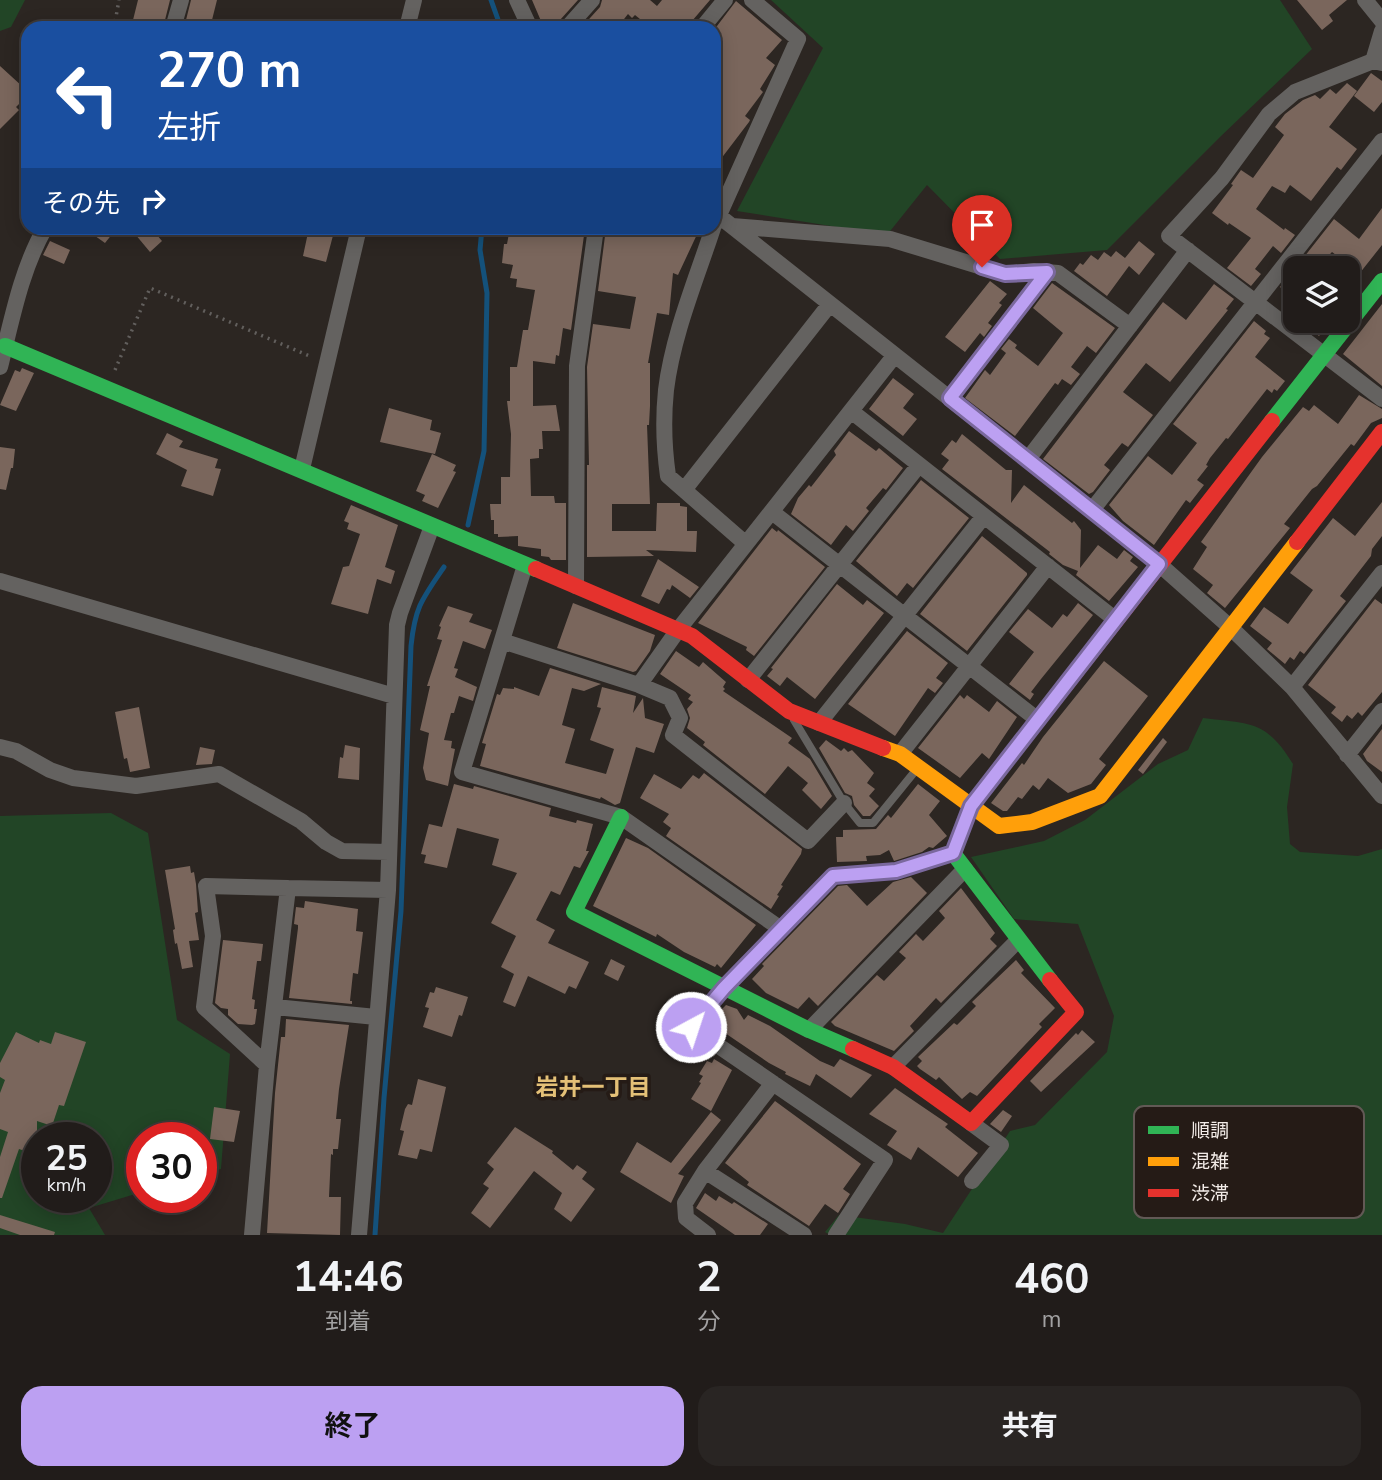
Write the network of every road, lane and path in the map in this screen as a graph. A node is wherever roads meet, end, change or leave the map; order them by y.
1 (119, 0) edge
2 (181, 0) edge
3 (414, 0) edge
4 (517, 0) edge
5 (592, 0) edge
6 (725, 0) edge
7 (752, 0) edge
8 (1365, 0) edge
9 (115, 21) edge
10 (175, 21) edge
11 (409, 21) edge
12 (527, 21) edge
13 (573, 21) edge
14 (708, 21) edge
15 (1382, 30) edge
16 (1377, 62) edge
17 (1382, 141) edge
18 (721, 207) edge
19 (721, 222) edge
20 (732, 226) junction
21 (43, 235) edge
22 (357, 235) edge
23 (595, 235) edge
24 (710, 235) edge
25 (1188, 250) junction
26 (1047, 272) junction
27 (1382, 281) edge
28 (1256, 302) junction
29 (830, 304) junction
30 (1130, 326) junction
31 (5, 346) junction
32 (895, 355) junction
33 (1324, 355) junction
34 (326, 363) junction
35 (0, 367) edge
36 (107, 388) junction
37 (950, 398) junction
38 (1382, 399) edge
39 (851, 411) junction
40 (1382, 432) edge
41 (1028, 459) junction
42 (919, 465) junction
43 (302, 469) junction
44 (684, 491) junction
45 (1092, 510) junction
46 (772, 512) junction
47 (984, 516) junction
48 (432, 526) junction
49 (746, 544) junction
50 (1159, 564) junction
51 (525, 565) junction
52 (840, 565) junction
53 (1048, 566) junction
54 (1382, 573) edge
55 (0, 581) edge
56 (576, 586) junction
57 (905, 616) junction
58 (1116, 620) junction
59 (1230, 626) junction
60 (678, 630) junction
61 (502, 641) junction
62 (969, 666) junction
63 (748, 680) junction
64 (639, 685) junction
65 (1292, 687) junction
66 (394, 695) junction
67 (789, 711) junction
68 (1382, 711) edge
69 (1038, 720) junction
70 (820, 723) junction
71 (0, 747) edge
72 (900, 754) junction
73 (1348, 755) junction
74 (918, 767) junction
75 (1382, 796) edge
76 (844, 803) junction
77 (971, 806) junction
78 (621, 817) junction
79 (389, 852) junction
80 (953, 853) junction
81 (965, 869) junction
82 (288, 888) junction
83 (388, 890) junction
84 (781, 929) junction
85 (1018, 940) junction
86 (724, 988) junction
87 (275, 1007) junction
88 (376, 1017) junction
89 (809, 1030) junction
90 (267, 1065) junction
91 (893, 1067) junction
92 (773, 1083) junction
93 (971, 1123) junction
94 (705, 1171) junction
95 (972, 1181) dead end
96 (252, 1235) edge
97 (359, 1235) edge
98 (708, 1235) edge
99 (804, 1235) edge
100 (836, 1235) edge

1 - 9 path
2 - 10 street
3 - 11 street
4 - 12 street
5 - 13 street
6 - 14 street
7 - 18 street
8 - 15 street
15 - 16 street
16 - 25 street
17 - 28 street
19 - 20 street
20 - 26 street
20 - 29 street
21 - 31 street
22 - 34 street
23 - 56 street
24 - 44 street
25 - 28 street
25 - 30 street
26 - 30 street
26 - 37 street
27 - 33 street
28 - 33 street
28 - 45 street
29 - 32 street
29 - 44 street
30 - 41 street
31 - 35 street
31 - 36 street
32 - 37 street
32 - 39 street
33 - 38 street
33 - 50 street
34 - 36 path
34 - 43 street
36 - 43 street
37 - 41 street
39 - 42 street
39 - 46 street
40 - 59 street
41 - 45 street
42 - 47 street
42 - 52 street
43 - 48 street
44 - 49 street
45 - 50 street
46 - 49 street
46 - 52 street
47 - 53 street
47 - 57 street
48 - 51 street
48 - 66 street
49 - 60 street
50 - 58 street
50 - 59 street
51 - 56 street
51 - 61 street
52 - 57 street
52 - 63 street
53 - 58 street
53 - 62 street
54 - 65 street
55 - 66 street
56 - 60 street
57 - 62 street
57 - 70 street
58 - 69 street
59 - 65 street
59 - 77 street
60 - 63 street
60 - 64 street
61 - 64 street
61 - 78 street
62 - 69 street
62 - 72 street
63 - 67 street
64 - 76 street
65 - 73 street
66 - 79 street
67 - 70 street
67 - 76 lane
68 - 73 street
69 - 77 street
70 - 72 street
71 - 79 street
72 - 74 street
73 - 75 street
74 - 76 lane
74 - 77 street
77 - 80 street
78 - 84 street
78 - 86 street
79 - 83 street
80 - 81 street
80 - 84 street
81 - 85 street
81 - 89 street
82 - 83 street
82 - 87 street
82 - 90 street
83 - 88 street
84 - 86 street
85 - 91 street
85 - 93 street
86 - 89 street
86 - 92 street
87 - 88 street
87 - 90 street
88 - 97 street
89 - 91 street
90 - 96 street
91 - 93 street
92 - 94 street
92 - 100 street
93 - 95 street
94 - 98 street
94 - 99 street

